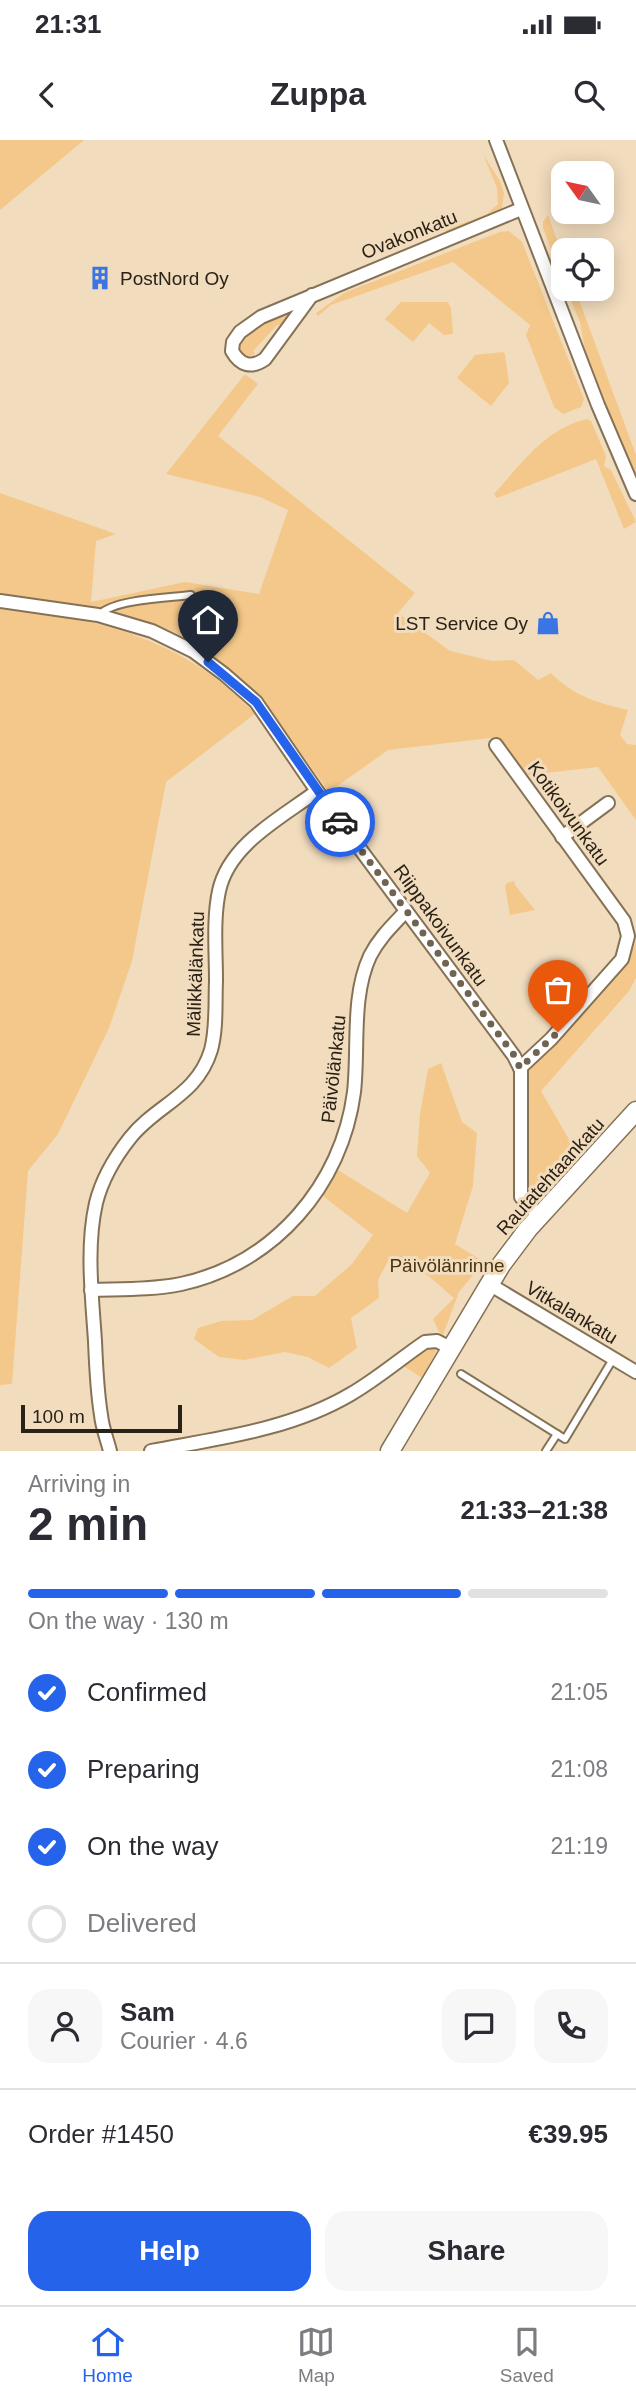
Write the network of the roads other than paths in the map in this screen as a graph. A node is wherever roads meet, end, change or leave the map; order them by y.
1 (496, 140) edge
2 (521, 209) junction
3 (312, 295) junction
4 (636, 494) edge
5 (191, 595) dead end
6 (0, 601) edge
7 (98, 615) junction
8 (496, 745) dead end
9 (317, 791) junction
10 (608, 803) dead end
11 (562, 837) junction
12 (407, 911) junction
13 (520, 1068) junction
14 (636, 1111) edge
15 (540, 1217) junction
16 (489, 1284) junction
17 (91, 1290) junction
18 (452, 1349) junction
19 (613, 1359) junction
20 (636, 1372) edge
21 (461, 1374) dead end
22 (556, 1434) junction
23 (110, 1451) edge
24 (151, 1451) edge
25 (390, 1451) edge
26 (546, 1451) edge

1 - 2 street
2 - 3 street, Ovakonkatu
2 - 4 street
3 - 3 street, Ovakonkatu
5 - 7 lane
6 - 7 street, Riippakoivunkatu
7 - 9 street, Riippakoivunkatu
8 - 11 street, Kotikoivunkatu
9 - 12 street, Riippakoivunkatu
9 - 17 street, Mälikkälänkatu
10 - 11 street
11 - 13 street, Kotikoivunkatu
12 - 13 street, Riippakoivunkatu
12 - 17 street, Päivölänkatu
13 - 15 street
14 - 15 street, Rautatehtaankatu
15 - 16 street, Rautatehtaankatu
16 - 18 street, Rautatehtaankatu
16 - 19 street, Vitkalankatu
17 - 23 street, Mälikkälänkatu
18 - 24 street
18 - 25 street, Rautatehtaankatu
19 - 20 street, Vitkalankatu
19 - 22 lane
21 - 22 lane
22 - 26 lane

